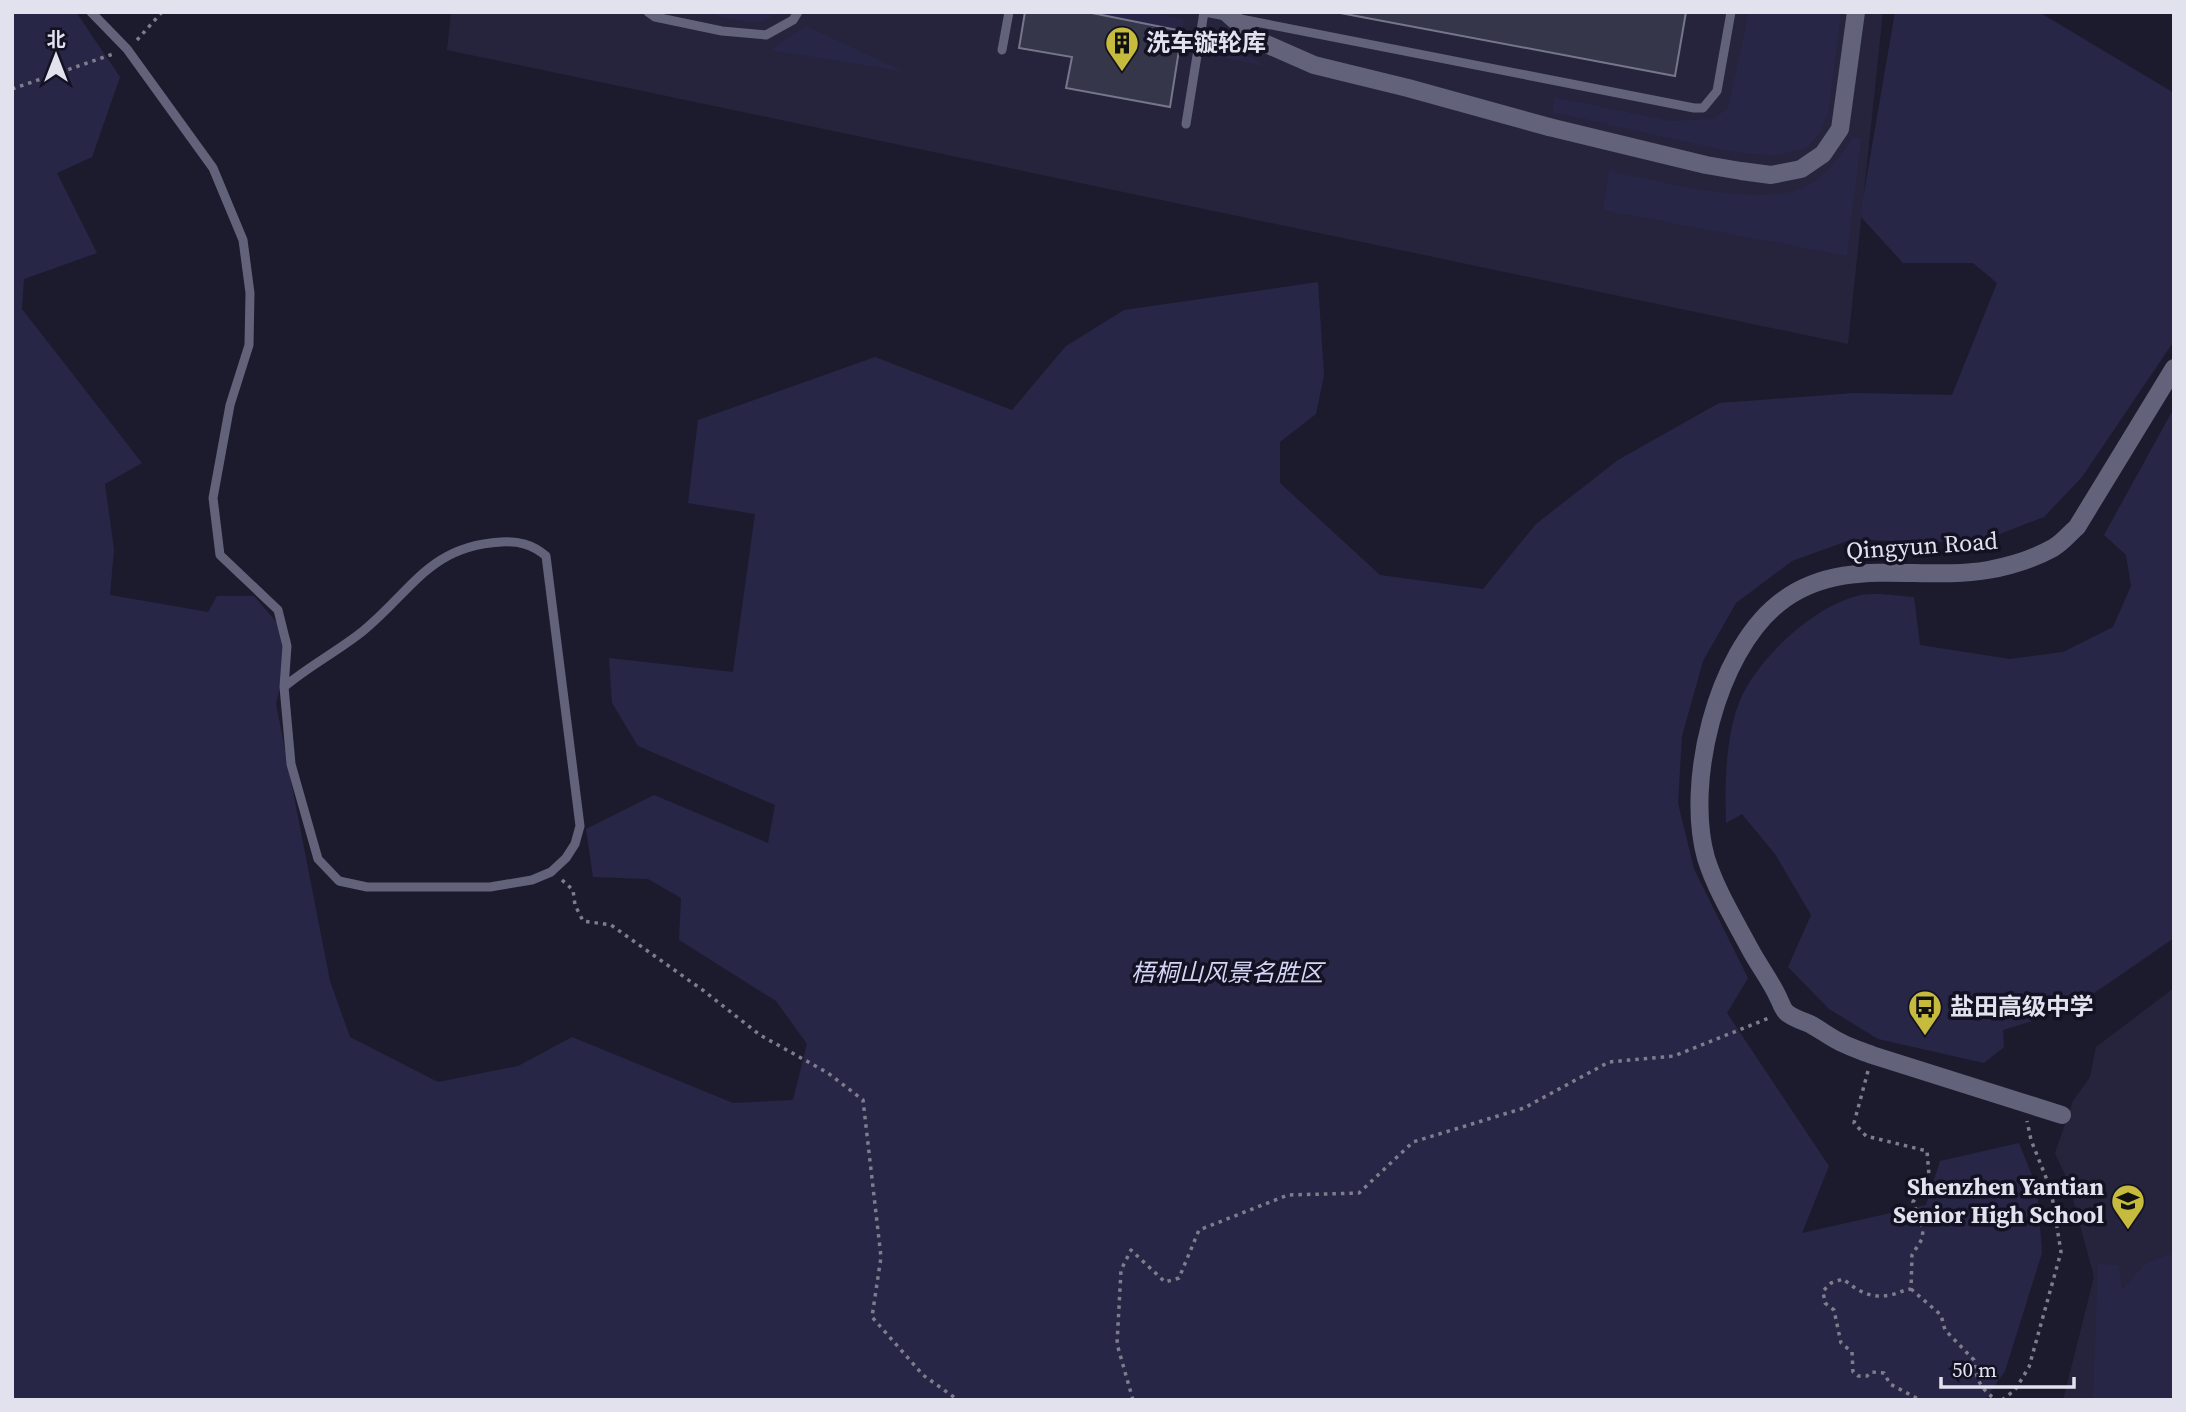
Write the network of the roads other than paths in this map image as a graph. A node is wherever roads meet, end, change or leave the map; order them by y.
1 (91, 12) edge
2 (649, 12) edge
3 (798, 12) edge
4 (1009, 12) edge
5 (1204, 12) edge
6 (1226, 12) edge
7 (1731, 12) edge
8 (1856, 12) edge
9 (1002, 50) dead end
10 (1186, 124) dead end
11 (2174, 368) edge
12 (284, 687) junction
13 (2062, 1115) dead end

1 - 12 lane
2 - 3 lane
4 - 9 lane
5 - 7 lane
5 - 10 lane
6 - 8 street, bridge
11 - 13 street, Qingyun Road
12 - 12 lane

